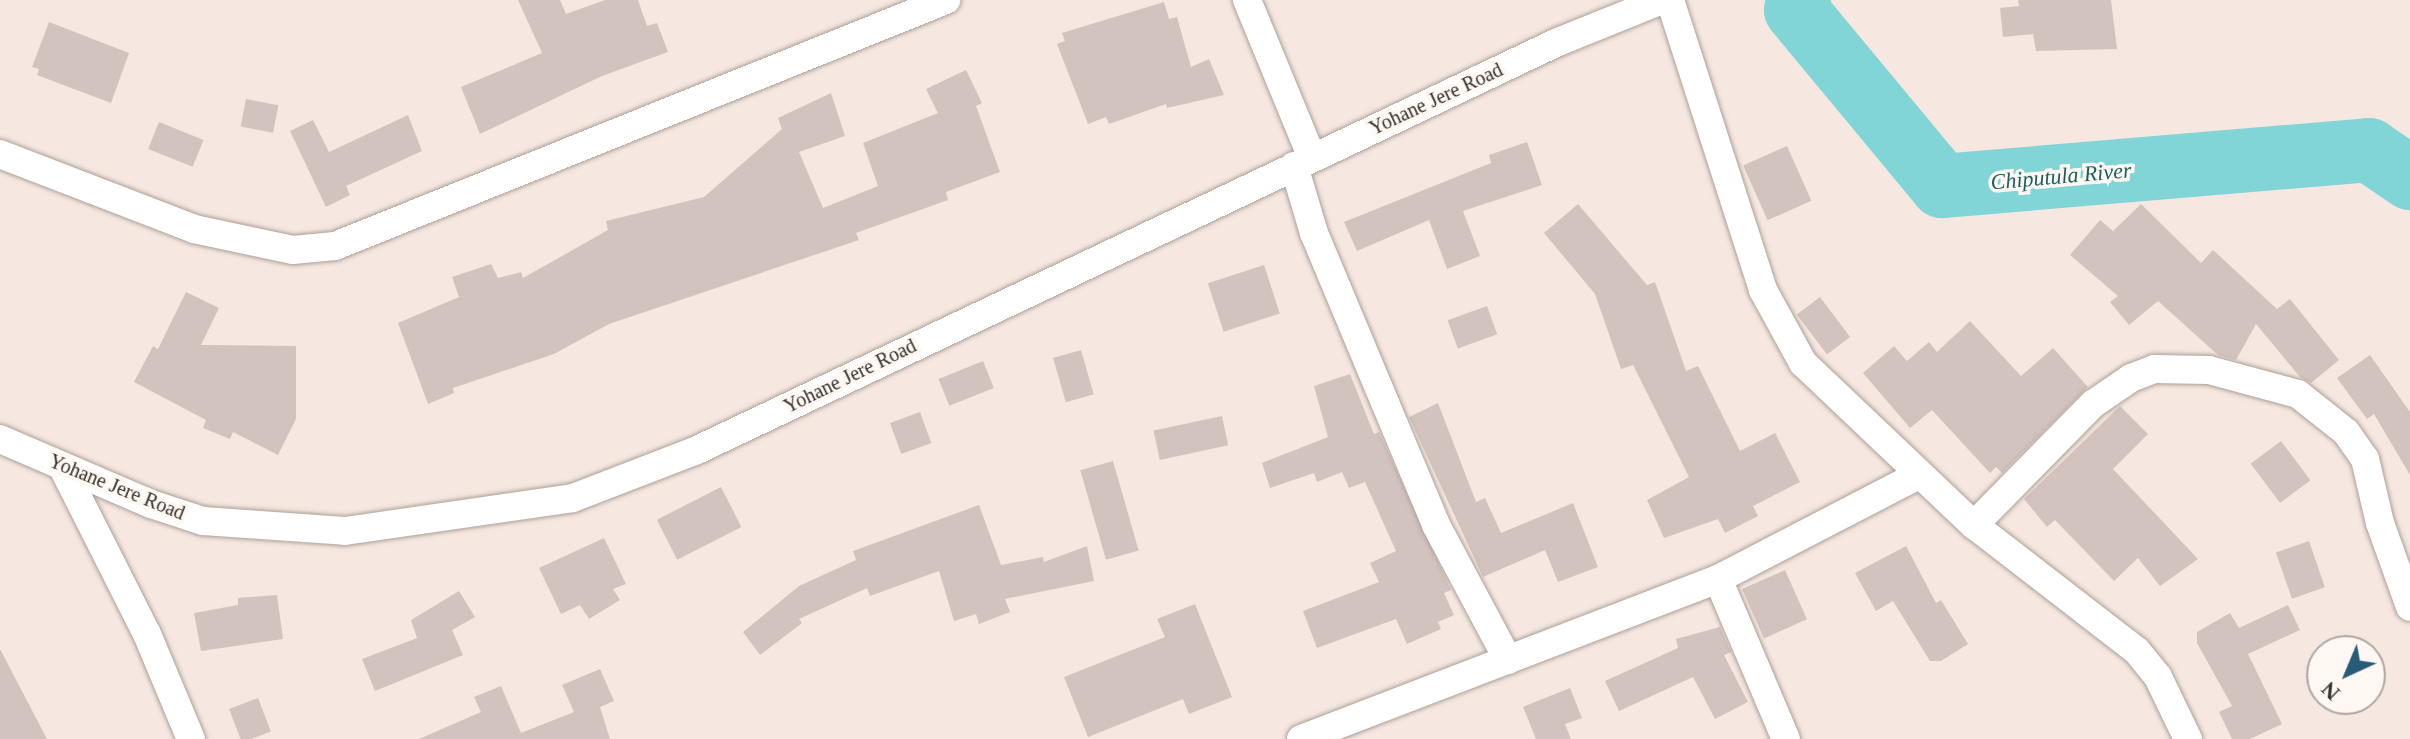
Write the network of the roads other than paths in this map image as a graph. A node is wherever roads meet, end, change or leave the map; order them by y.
1 (946, 0) edge
2 (1247, 0) edge
3 (1662, 0) edge
4 (1670, 0) edge
5 (0, 154) edge
6 (1303, 162) junction
7 (0, 439) edge
8 (62, 466) junction
9 (1919, 475) junction
10 (1974, 525) junction
11 (1718, 579) junction
12 (2410, 607) edge
13 (1508, 660) junction
14 (191, 739) edge
15 (1301, 739) edge
16 (1786, 739) edge
17 (2188, 739) edge

1 - 5 street
2 - 6 street
3 - 6 street, Yohane Jere Road
4 - 9 street
6 - 8 street, Yohane Jere Road
6 - 13 street
7 - 8 street, Yohane Jere Road
8 - 14 street
9 - 10 street
9 - 11 street
10 - 12 street
10 - 17 street
11 - 13 street
11 - 16 street
13 - 15 street

